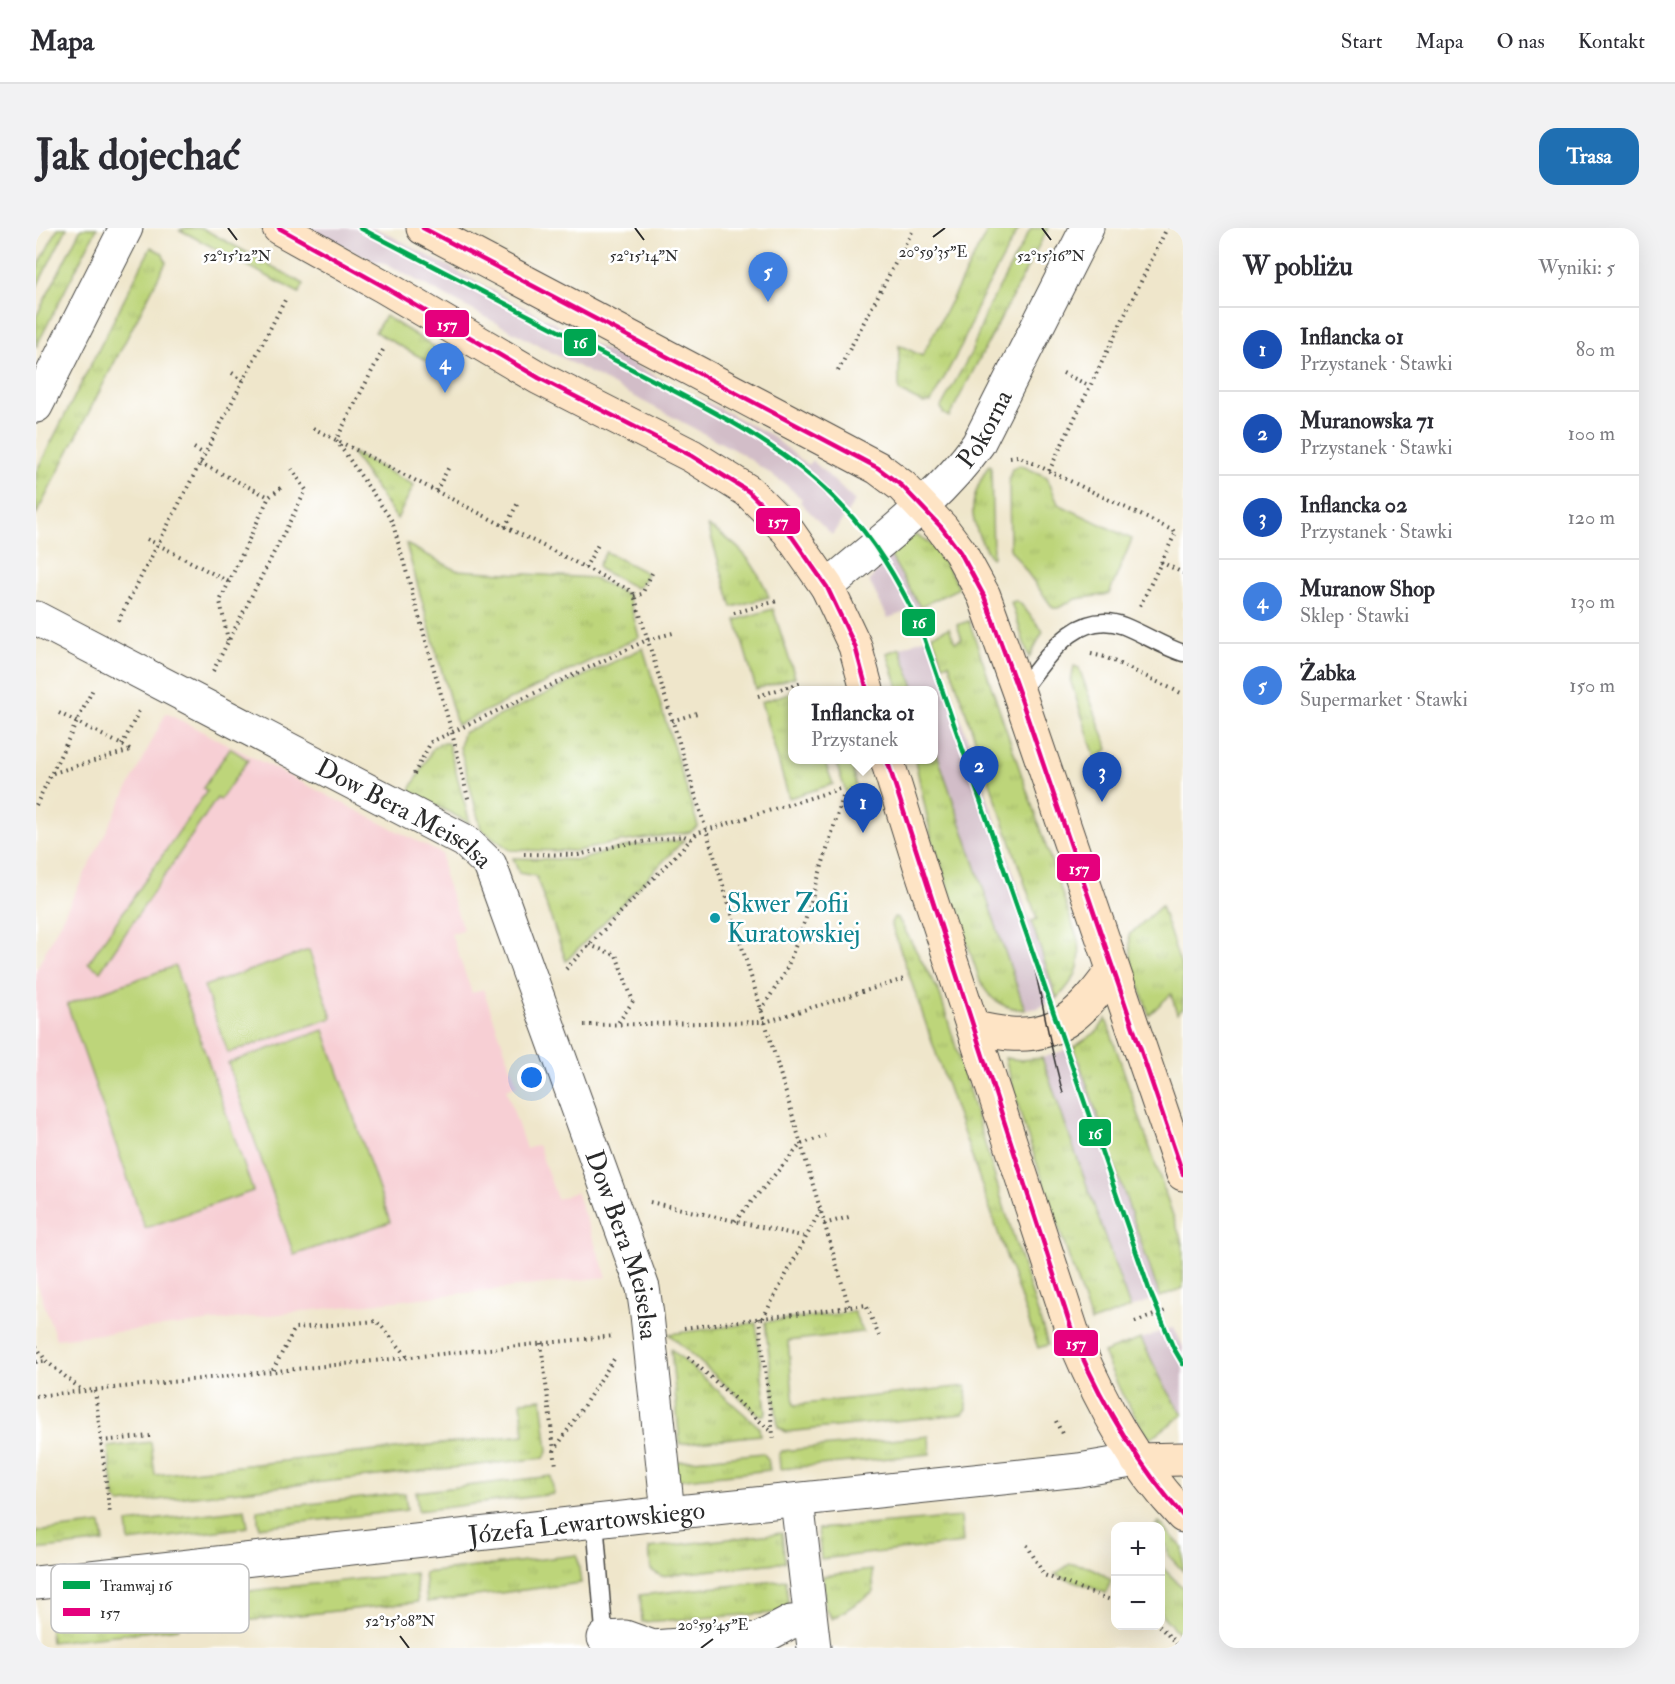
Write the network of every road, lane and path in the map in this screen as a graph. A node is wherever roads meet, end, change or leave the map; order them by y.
1 (126, 228) edge
2 (279, 228) edge
3 (423, 228) edge
4 (914, 228) edge
5 (1087, 228) edge
6 (1167, 228) edge
7 (285, 300) dead end
8 (383, 350) dead end
9 (838, 371) dead end
10 (232, 373) dead end
11 (1063, 373) dead end
12 (243, 380) junction
13 (1090, 386) junction
14 (36, 406) edge
15 (313, 428) dead end
16 (336, 440) junction
17 (194, 448) dead end
18 (204, 454) junction
19 (1003, 457) dead end
20 (200, 463) junction
21 (450, 465) dead end
22 (292, 469) dead end
23 (1049, 471) junction
24 (283, 486) dead end
25 (436, 491) junction
26 (269, 497) junction
27 (519, 501) dead end
28 (922, 506) junction
29 (505, 527) junction
30 (147, 539) dead end
31 (599, 543) dead end
32 (157, 544) junction
33 (1161, 562) junction
34 (585, 568) junction
35 (653, 571) dead end
36 (1183, 573) edge
37 (229, 582) junction
38 (827, 587) junction
39 (634, 596) junction
40 (777, 601) dead end
41 (1131, 605) dead end
42 (734, 613) dead end
43 (36, 618) edge
44 (673, 633) dead end
45 (647, 640) junction
46 (228, 641) junction
47 (1180, 652) edge
48 (1090, 654) dead end
49 (99, 668) junction
50 (213, 672) dead end
51 (803, 682) dead end
52 (790, 686) edge
53 (866, 686) edge
54 (788, 687) edge
55 (1019, 693) junction
56 (1183, 694) edge
57 (758, 696) dead end
58 (142, 706) dead end
59 (59, 713) dead end
60 (697, 713) dead end
61 (672, 721) junction
62 (77, 722) junction
63 (452, 733) junction
64 (122, 745) junction
65 (889, 764) edge
66 (52, 773) junction
67 (409, 783) dead end
68 (839, 789) dead end
69 (843, 797) dead end
70 (37, 802) edge
71 (704, 830) junction
72 (691, 838) junction
73 (465, 842) junction
74 (518, 854) dead end
75 (589, 945) junction
76 (1113, 970) junction
77 (904, 979) dead end
78 (539, 997) junction
79 (761, 1010) junction
80 (765, 1022) junction
81 (618, 1023) junction
82 (973, 1028) junction
83 (553, 1036) junction
84 (825, 1136) dead end
85 (801, 1144) junction
86 (1183, 1174) edge
87 (639, 1199) dead end
88 (820, 1210) junction
89 (849, 1217) dead end
90 (735, 1221) junction
91 (824, 1224) junction
92 (806, 1237) junction
93 (849, 1307) junction
94 (1166, 1311) dead end
95 (761, 1318) junction
96 (1135, 1322) dead end
97 (640, 1333) junction
98 (879, 1336) dead end
99 (541, 1343) junction
100 (36, 1346) edge
101 (682, 1352) dead end
102 (408, 1357) junction
103 (46, 1361) junction
104 (36, 1362) edge
105 (273, 1371) junction
106 (95, 1391) junction
107 (84, 1392) junction
108 (36, 1396) edge
109 (773, 1432) junction
110 (150, 1436) dead end
111 (101, 1441) junction
112 (774, 1443) dead end
113 (554, 1451) junction
114 (1183, 1459) edge
115 (1137, 1460) junction
116 (556, 1466) dead end
117 (797, 1500) junction
118 (668, 1513) junction
119 (110, 1515) dead end
120 (1183, 1516) edge
121 (595, 1521) junction
122 (1027, 1545) dead end
123 (207, 1564) edge
124 (51, 1581) edge
125 (36, 1583) edge
126 (1111, 1600) edge
127 (1163, 1630) edge
128 (812, 1634) edge
129 (605, 1643) edge
130 (1180, 1648) edge

1 - 14 street
2 - 38 street
3 - 28 street
4 - 9 path
5 - 28 street, Pokorna
6 - 13 path
7 - 12 path
8 - 16 path
10 - 12 path
11 - 13 path
12 - 18 path
13 - 23 path
15 - 16 path
16 - 25 path
16 - 63 path
17 - 18 path
18 - 20 path
19 - 23 path
20 - 26 path
20 - 32 path
21 - 25 path
22 - 46 path
23 - 33 path
24 - 26 path
25 - 29 path
26 - 37 path
27 - 29 path
28 - 38 street, Pokorna
28 - 55 street
29 - 34 path
30 - 32 path
31 - 34 path
32 - 37 path
32 - 49 path
33 - 36 path
33 - 41 path
34 - 39 path
35 - 39 path
37 - 46 path
38 - 53 street
39 - 45 path
40 - 42 path
43 - 49 street, Dow Bera Meiselsa
44 - 45 path
45 - 61 path
45 - 63 path
46 - 50 path
47 - 55 lane
48 - 56 path
49 - 62 path
49 - 73 street, Dow Bera Meiselsa
51 - 52 path
54 - 57 path
55 - 76 street
58 - 64 path
59 - 62 path
60 - 61 path
61 - 71 path
62 - 64 path
62 - 66 path
63 - 67 path
63 - 73 path
64 - 66 path
65 - 82 street
66 - 70 path
68 - 71 path
69 - 79 path
71 - 72 path
71 - 79 path
72 - 74 path
72 - 75 path
73 - 78 street, Dow Bera Meiselsa
75 - 78 path
75 - 81 path
76 - 82 street
76 - 86 street
77 - 80 path
78 - 83 street, Dow Bera Meiselsa
79 - 80 path
80 - 81 path
80 - 85 path
81 - 83 path
82 - 115 street
83 - 97 street, Dow Bera Meiselsa
84 - 85 path
85 - 88 path
85 - 90 path
87 - 90 path
88 - 91 path
88 - 92 path
89 - 91 path
90 - 92 path
91 - 93 path
92 - 95 path
93 - 95 path
93 - 98 path
94 - 96 path
95 - 97 path
95 - 109 path
97 - 99 path
97 - 113 path
97 - 118 street, Dow Bera Meiselsa
99 - 102 path
99 - 113 path
100 - 103 path
101 - 109 path
102 - 105 path
102 - 105 path
103 - 104 path
103 - 107 path
105 - 106 path
106 - 107 path
106 - 111 path
107 - 108 path
109 - 112 path
110 - 111 path
111 - 119 path
113 - 116 path
114 - 115 street
115 - 117 street, Józefa Lewartowskiego
115 - 120 street
117 - 118 street, Józefa Lewartowskiego
117 - 128 street
118 - 121 street, Józefa Lewartowskiego
121 - 123 street, Józefa Lewartowskiego
121 - 129 lane
122 - 126 path
124 - 125 street, Józefa Lewartowskiego
127 - 130 path
128 - 129 street

